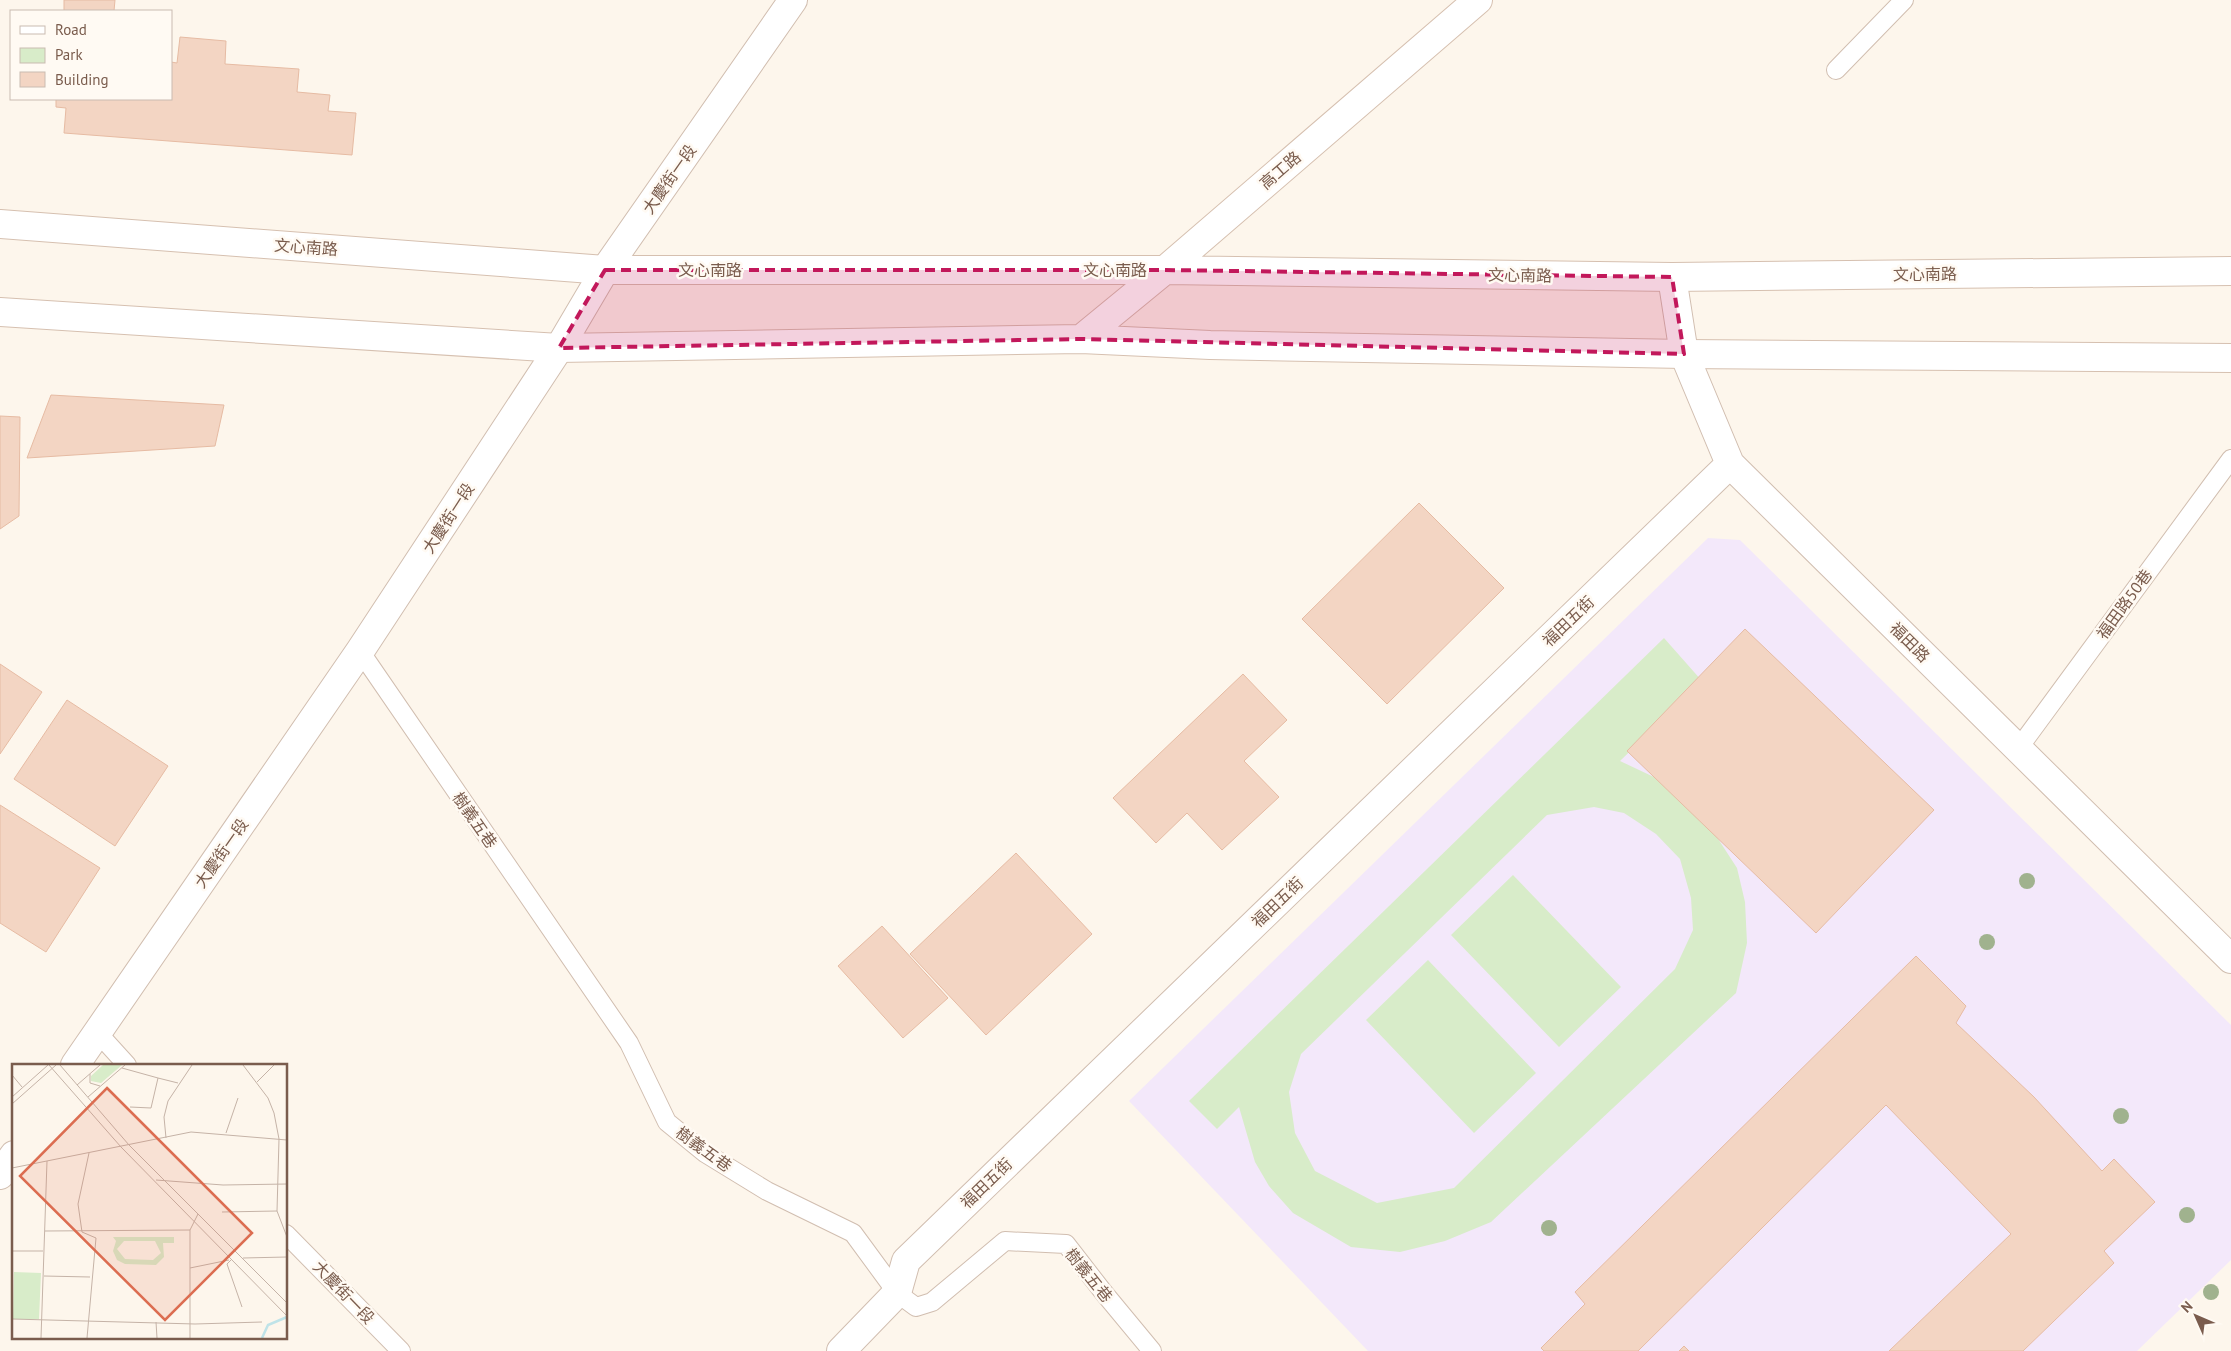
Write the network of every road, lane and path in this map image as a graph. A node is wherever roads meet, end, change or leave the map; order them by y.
1 (793, 0) edge
2 (1478, 0) edge
3 (1904, 0) edge
4 (1836, 70) dead end
5 (0, 224) edge
6 (605, 270) junction
7 (1165, 270) junction
8 (2231, 271) edge
9 (1672, 277) junction
10 (0, 312) edge
11 (1081, 339) junction
12 (559, 348) junction
13 (1684, 354) junction
14 (2231, 358) edge
15 (2231, 459) edge
16 (1730, 464) junction
17 (360, 651) junction
18 (2018, 749) junction
19 (2231, 960) edge
20 (97, 1032) junction
21 (76, 1064) edge
22 (126, 1064) edge
23 (12, 1158) edge
24 (0, 1175) edge
25 (288, 1236) edge
26 (897, 1293) junction
27 (401, 1351) edge
28 (841, 1351) edge
29 (1152, 1351) edge

1 - 6 main road, 大慶街一段
2 - 7 main road, 高工路
3 - 4 lane
5 - 6 main road, 文心南路
6 - 7 main road, 文心南路
6 - 12 main road, 大慶街一段
7 - 9 main road, 文心南路
7 - 11 main road, 高工路
8 - 9 main road, 文心南路
9 - 13 main road, 福田路
10 - 12 main road
11 - 12 main road
11 - 13 main road
12 - 17 main road, 大慶街一段
13 - 14 main road
13 - 16 main road, 福田路
15 - 18 lane, 福田路50巷
16 - 18 main road, 福田路
16 - 26 main road, 福田五街
17 - 20 main road, 大慶街一段
17 - 26 lane, 樹義五巷
18 - 19 main road, 福田路
20 - 21 main road, 大慶街一段
20 - 22 lane
23 - 24 main road
25 - 27 lane, 大慶街一段
26 - 28 main road, 福田五街
26 - 29 lane, 樹義五巷

